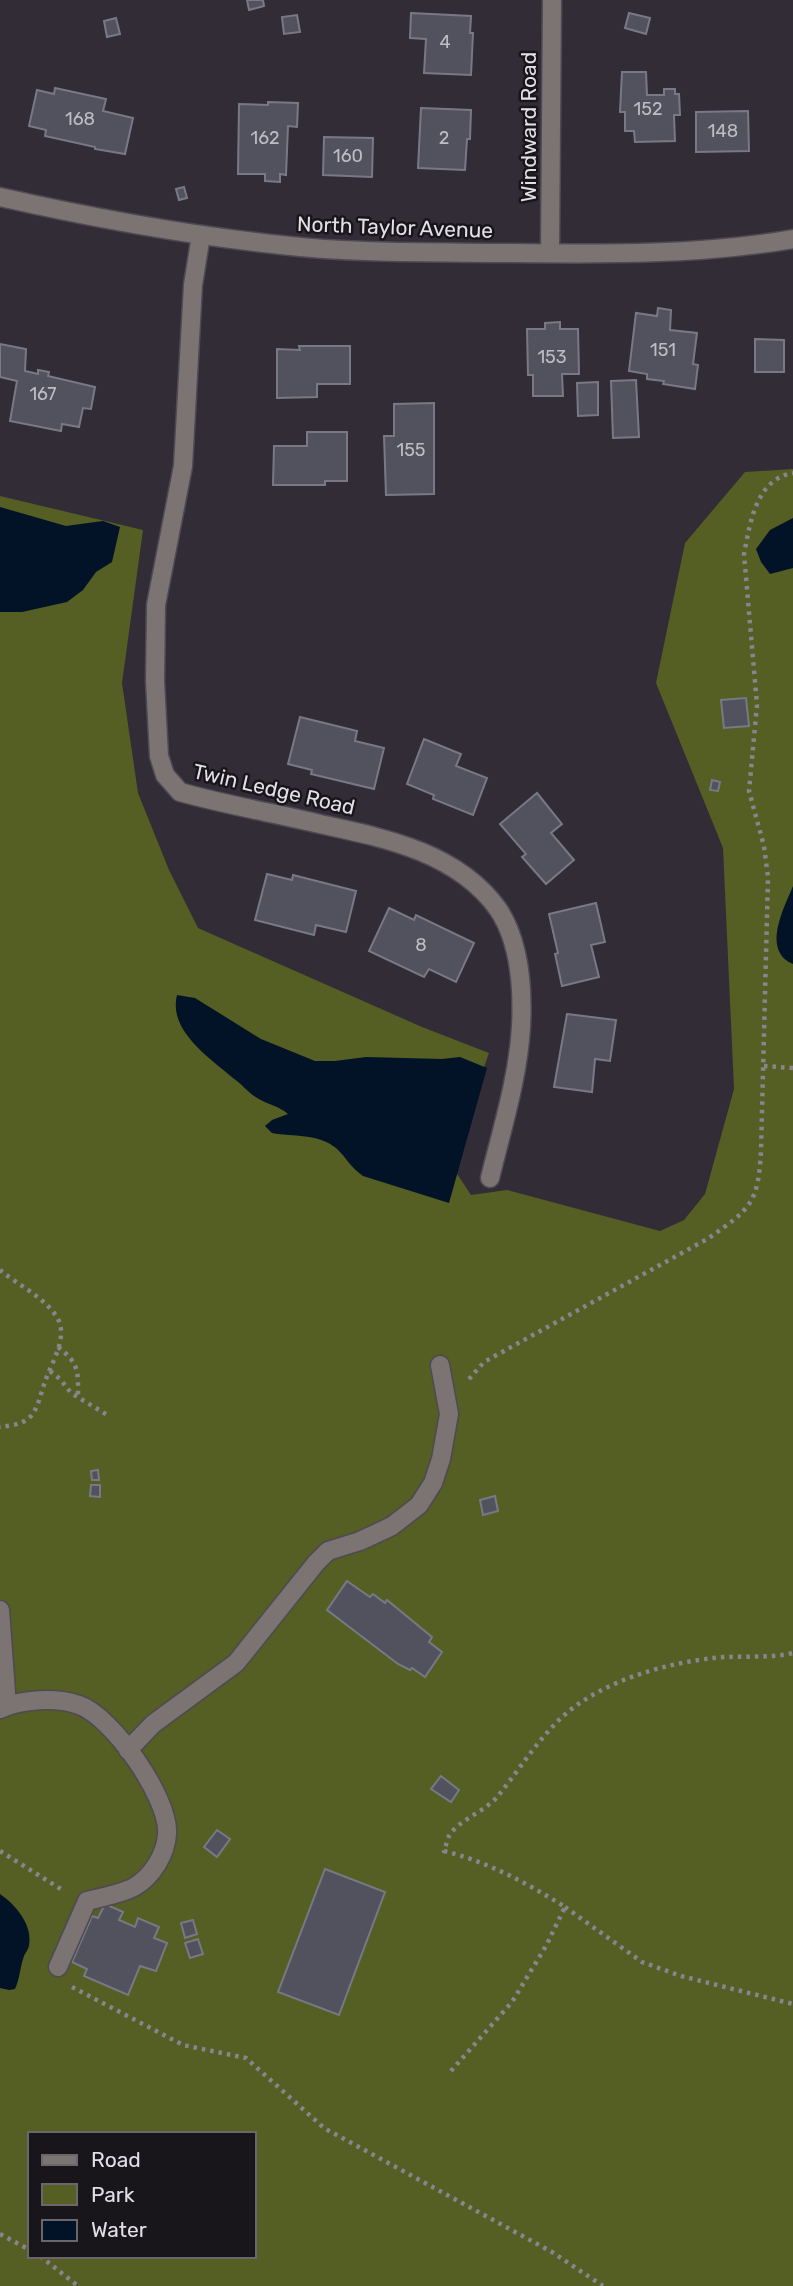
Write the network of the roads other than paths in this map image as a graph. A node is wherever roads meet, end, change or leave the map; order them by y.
1 (552, 0) edge
2 (0, 197) edge
3 (201, 235) junction
4 (793, 239) edge
5 (550, 253) junction
6 (491, 1178) dead end
7 (440, 1365) dead end
8 (0, 1610) edge
9 (4, 1708) edge
10 (128, 1750) junction
11 (58, 1967) road end

1 - 5 street, Windward Road
2 - 3 street, North Taylor Avenue
3 - 5 street, North Taylor Avenue
3 - 6 street, Twin Ledge Road
4 - 5 street, North Taylor Avenue
7 - 10 street
8 - 9 street
9 - 10 street
10 - 11 street

